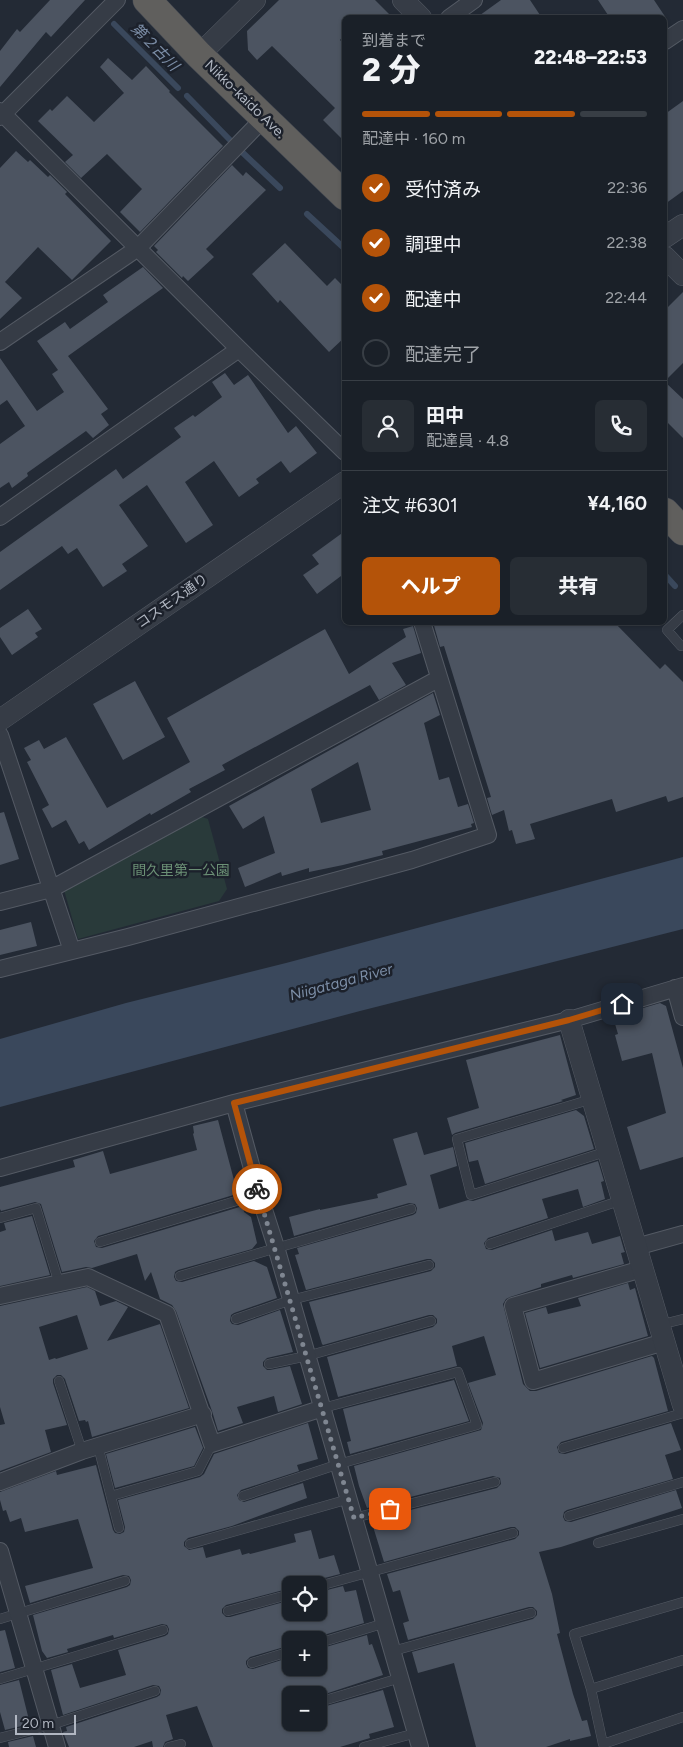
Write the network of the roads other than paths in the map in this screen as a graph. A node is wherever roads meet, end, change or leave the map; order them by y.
1 (117, 0) edge
2 (147, 0) edge
3 (255, 0) edge
4 (403, 0) edge
5 (474, 0) edge
6 (418, 15) edge
7 (454, 15) edge
8 (683, 29) edge
9 (667, 41) edge
10 (199, 54) junction
11 (1, 114) edge
12 (264, 118) junction
13 (342, 193) edge
14 (683, 225) edge
15 (667, 236) edge
16 (138, 248) junction
17 (0, 342) edge
18 (239, 349) junction
19 (342, 449) edge
20 (342, 484) edge
21 (667, 514) edge
22 (0, 517) edge
23 (683, 531) edge
24 (683, 615) edge
25 (423, 625) edge
26 (663, 625) edge
27 (667, 630) junction
28 (681, 646) dead end
29 (438, 679) junction
30 (0, 720) edge
31 (0, 735) edge
32 (51, 888) junction
33 (0, 902) edge
34 (72, 951) junction
35 (0, 969) edge
36 (679, 987) edge
37 (683, 1017) edge
38 (569, 1020) junction
39 (593, 1099) junction
40 (234, 1103) junction
41 (608, 1151) junction
42 (0, 1168) edge
43 (259, 1194) junction
44 (622, 1200) junction
45 (411, 1209) dead end
46 (0, 1218) edge
47 (683, 1234) edge
48 (100, 1242) dead end
49 (490, 1244) dead end
50 (276, 1247) junction
51 (636, 1247) junction
52 (429, 1265) dead end
53 (642, 1269) junction
54 (180, 1276) dead end
55 (59, 1283) junction
56 (0, 1296) edge
57 (291, 1300) junction
58 (683, 1318) edge
59 (236, 1319) dead end
60 (431, 1321) dead end
61 (662, 1334) junction
62 (307, 1356) junction
63 (269, 1364) dead end
64 (59, 1381) dead end
65 (682, 1403) edge
66 (323, 1408) junction
67 (203, 1414) junction
68 (212, 1444) junction
69 (98, 1446) junction
70 (563, 1448) dead end
71 (82, 1452) junction
72 (338, 1464) junction
73 (0, 1482) edge
74 (495, 1482) dead end
75 (683, 1482) edge
76 (111, 1496) junction
77 (243, 1496) dead end
78 (349, 1499) junction
79 (570, 1516) dead end
80 (354, 1518) junction
81 (683, 1519) edge
82 (119, 1528) dead end
83 (513, 1532) dead end
84 (598, 1543) dead end
85 (190, 1544) dead end
86 (2, 1561) edge
87 (370, 1572) junction
88 (125, 1581) dead end
89 (327, 1584) edge
90 (282, 1596) edge
91 (683, 1602) edge
92 (228, 1611) dead end
93 (531, 1613) dead end
94 (20, 1614) junction
95 (0, 1619) edge
96 (385, 1623) junction
97 (163, 1630) dead end
98 (327, 1641) edge
99 (393, 1651) junction
100 (282, 1654) edge
101 (683, 1660) edge
102 (252, 1663) dead end
103 (35, 1669) junction
104 (400, 1678) junction
105 (0, 1679) edge
106 (591, 1689) junction
107 (155, 1691) dead end
108 (327, 1700) edge
109 (683, 1717) edge
110 (51, 1725) junction
111 (0, 1738) edge
112 (418, 1740) edge
113 (181, 1744) dead end
114 (57, 1747) edge
115 (169, 1747) edge
116 (364, 1747) edge

1 - 11 street
2 - 10 highway, Nikko-kaido Ave.
3 - 10 street
4 - 6 street
5 - 7 street
8 - 9 street
10 - 12 highway, Nikko-kaido Ave.
11 - 16 street
12 - 13 highway, Nikko-kaido Ave.
12 - 16 street
14 - 15 street
16 - 17 street
16 - 18 street
18 - 19 street
18 - 22 street
20 - 30 street, コスモス通り
21 - 23 highway
24 - 27 lane
25 - 29 street
26 - 27 lane
27 - 28 lane
29 - 32 street
29 - 34 street
31 - 32 street
32 - 33 street
32 - 34 street
34 - 35 street
36 - 37 street
36 - 38 street
38 - 39 street
38 - 40 street
39 - 41 street
39 - 41 lane
40 - 42 street
40 - 43 street
41 - 44 street
43 - 48 lane
43 - 50 street
44 - 49 lane
44 - 51 street
45 - 50 lane
46 - 55 lane
47 - 51 street
50 - 54 lane
50 - 57 street
51 - 53 street
52 - 57 lane
53 - 61 street
53 - 61 street
55 - 56 street
55 - 67 street
57 - 59 lane
57 - 62 street
58 - 61 lane
60 - 62 lane
61 - 65 street
62 - 63 lane
62 - 66 street
64 - 71 lane
65 - 70 lane
66 - 68 street
66 - 72 street
66 - 72 lane
67 - 68 street
67 - 69 street
68 - 76 lane
69 - 71 street
69 - 76 lane
71 - 73 street
72 - 77 lane
72 - 78 street
74 - 80 lane
75 - 79 lane
76 - 82 lane
78 - 80 street
78 - 85 lane
80 - 87 street
81 - 84 lane
83 - 87 lane
86 - 94 street
87 - 89 lane
87 - 96 street
88 - 94 lane
90 - 92 lane
91 - 106 lane
93 - 99 lane
94 - 95 lane
94 - 103 street
96 - 98 lane
96 - 99 street
97 - 103 lane
99 - 104 street
100 - 102 lane
101 - 106 lane
103 - 105 lane
103 - 110 street
104 - 108 lane
104 - 112 street
106 - 109 lane
107 - 110 lane
110 - 111 lane
110 - 114 street
112 - 116 lane
113 - 115 lane

